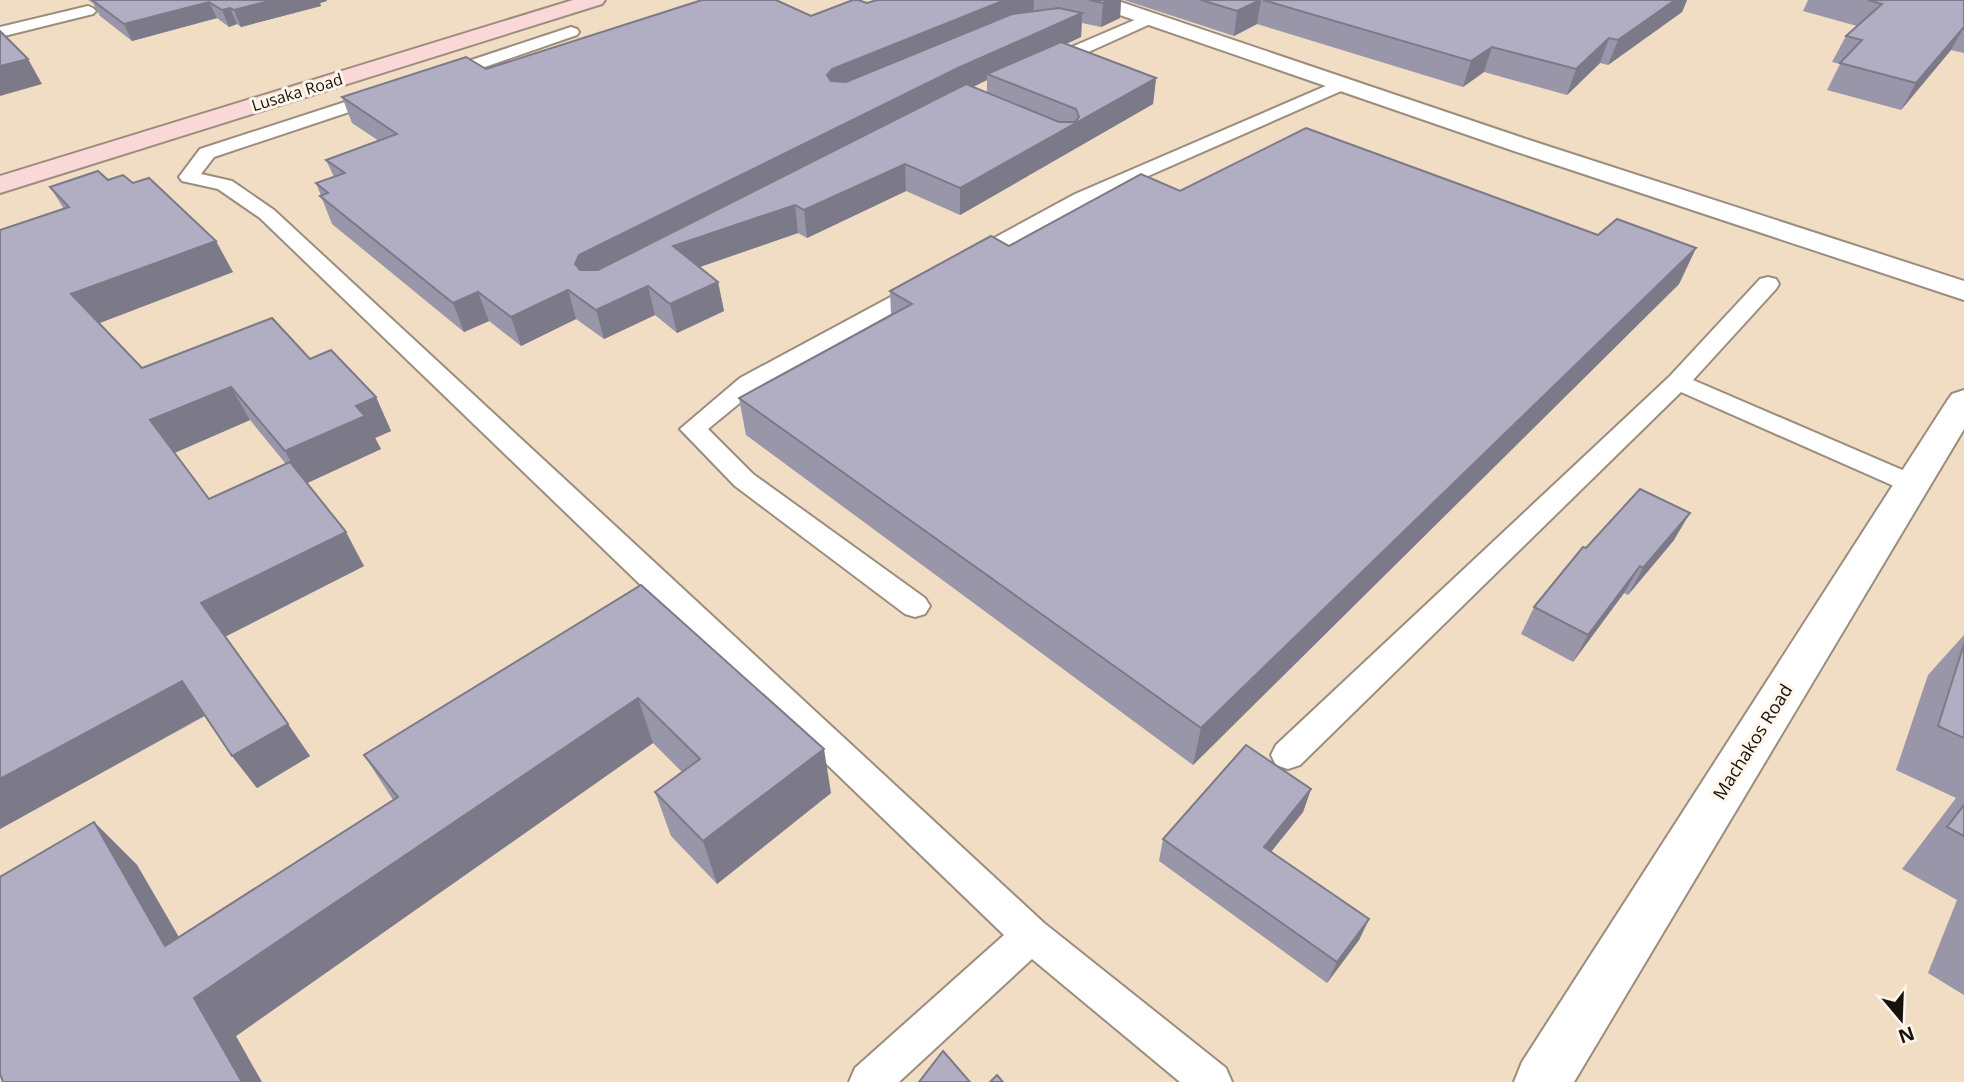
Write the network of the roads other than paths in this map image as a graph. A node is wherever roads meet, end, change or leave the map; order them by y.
1 (75, 0) edge
2 (541, 0) edge
3 (595, 0) edge
4 (1095, 0) edge
5 (1150, 19) junction
6 (1086, 29) dead end
7 (0, 32) edge
8 (571, 32) dead end
9 (1110, 36) junction
10 (1026, 73) edge
11 (1342, 84) junction
12 (0, 164) edge
13 (0, 185) edge
14 (1768, 284) dead end
15 (1964, 291) edge
16 (1678, 382) junction
17 (1964, 401) edge
18 (1912, 484) junction
19 (915, 606) dead end
20 (1288, 755) dead end
21 (1031, 935) junction
22 (869, 1082) edge
23 (1212, 1082) edge
24 (1542, 1082) edge

1 - 7 lane
2 - 12 main road, Lusaka Road
3 - 13 main road, Lusaka Road
4 - 5 street
5 - 9 lane
5 - 11 street
6 - 9 lane
8 - 21 lane
9 - 10 lane
11 - 15 street
11 - 19 lane
14 - 16 lane
16 - 18 lane
16 - 20 lane
17 - 18 street, Machakos Road
18 - 24 street, Machakos Road
21 - 22 lane
21 - 23 lane

